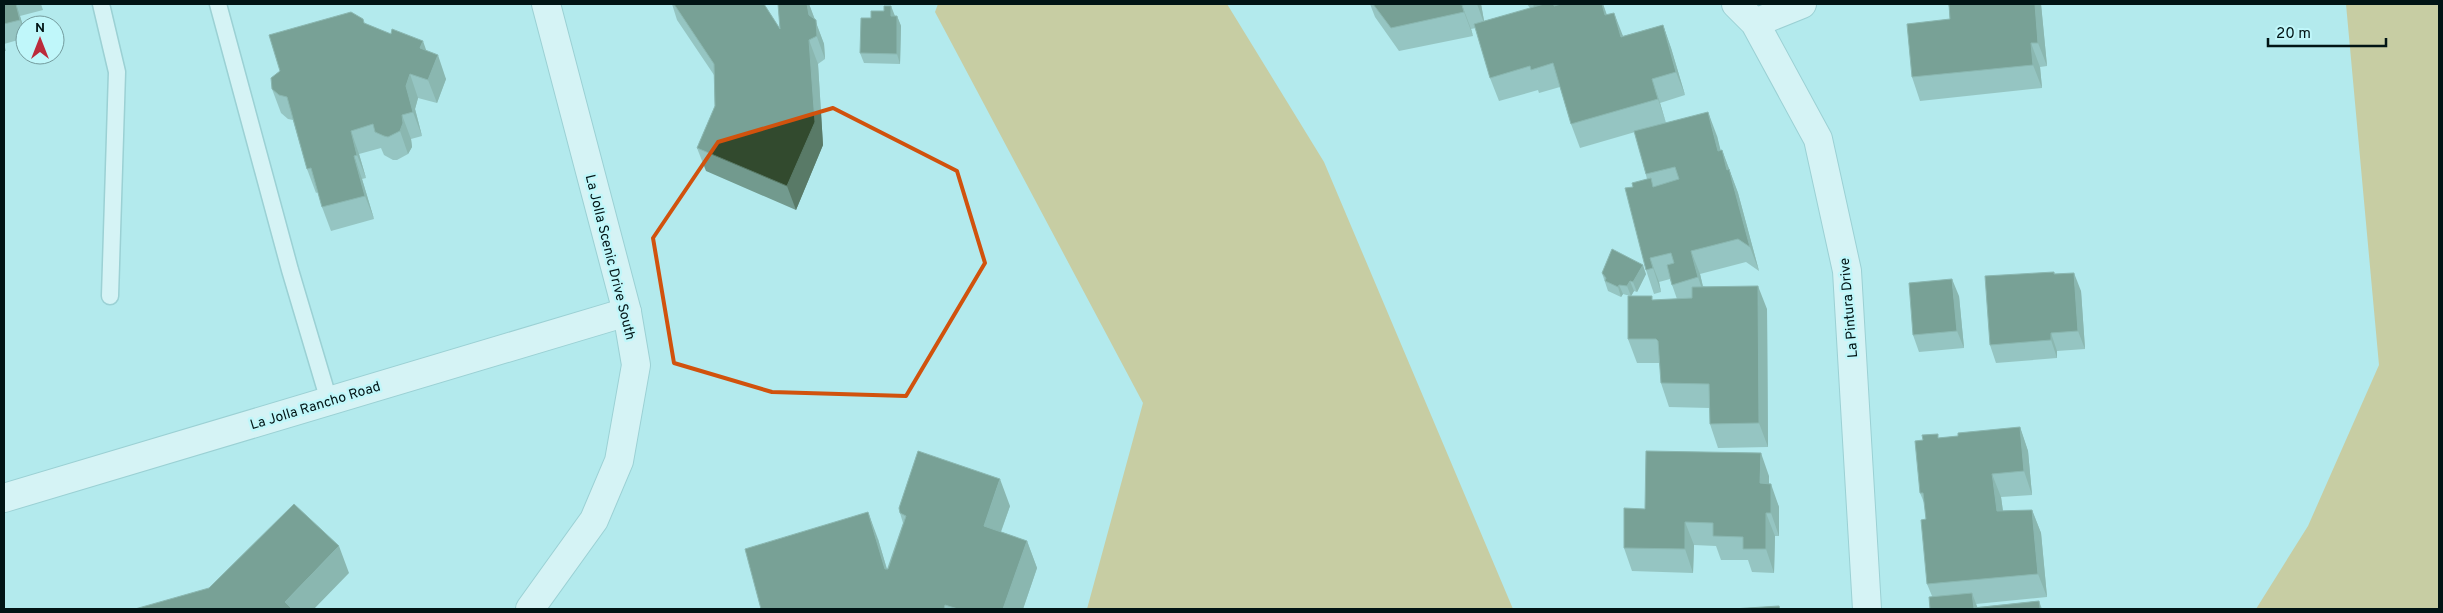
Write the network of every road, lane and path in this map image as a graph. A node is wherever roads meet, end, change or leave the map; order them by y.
1 (101, 4) edge
2 (218, 4) edge
3 (546, 4) edge
4 (1736, 4) edge
5 (1802, 4) edge
6 (1755, 23) junction
7 (110, 296) dead end
8 (627, 312) junction
9 (329, 401) junction
10 (4, 498) edge
11 (530, 609) edge
12 (1867, 609) edge

1 - 7 lane
2 - 9 lane
3 - 8 street, La Jolla Scenic Drive South
4 - 6 street, La Pintura Drive
5 - 6 street
6 - 12 street, La Pintura Drive
8 - 9 street, La Jolla Rancho Road
8 - 11 street, La Jolla Scenic Drive South
9 - 10 street, La Jolla Rancho Road

